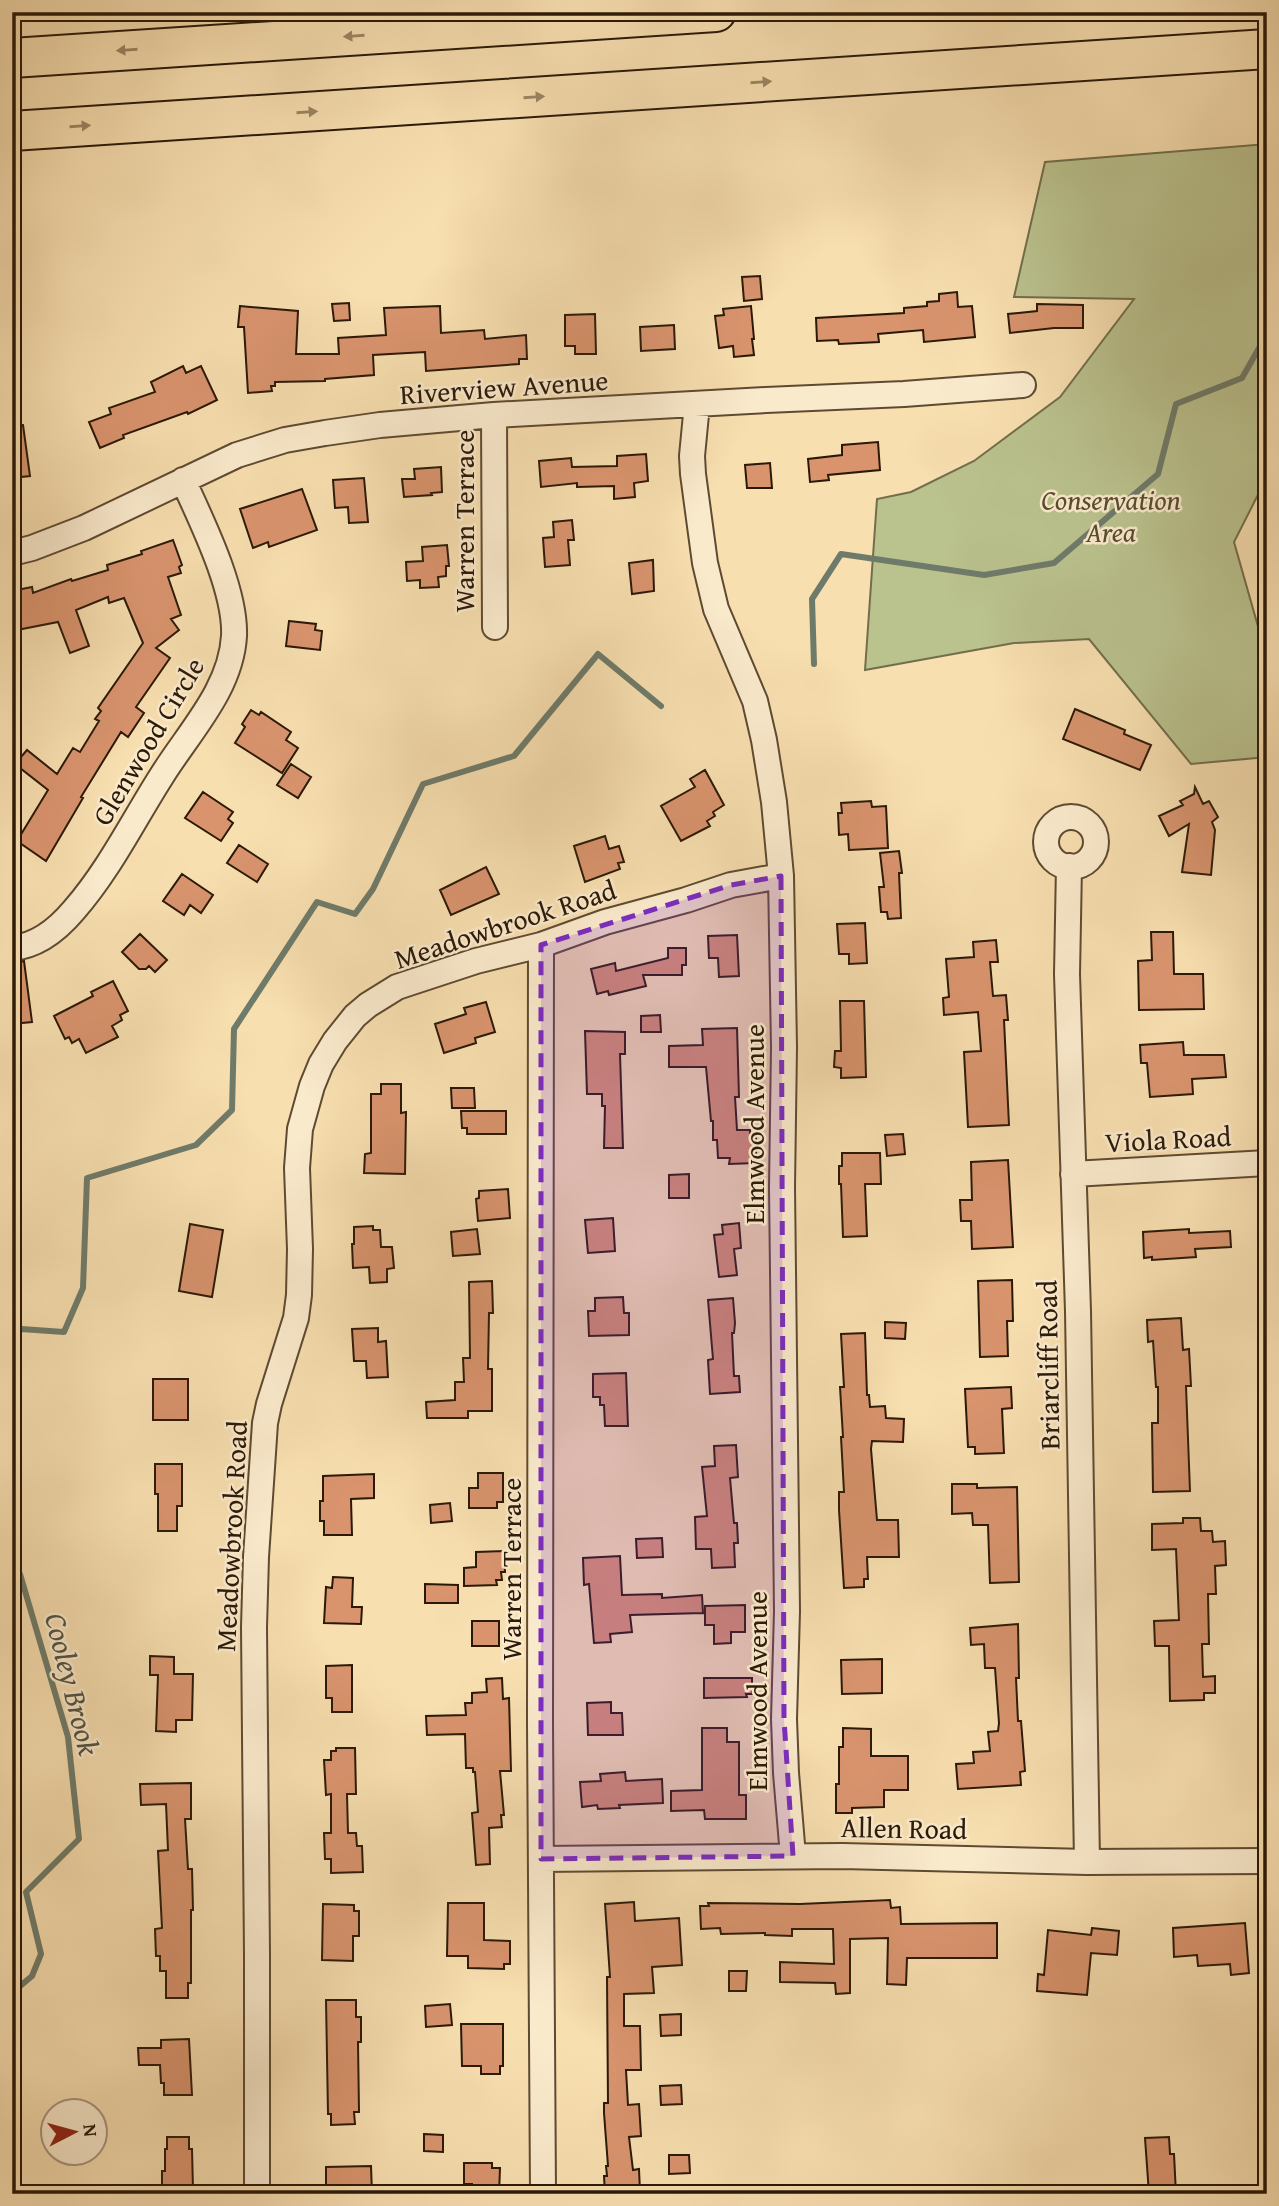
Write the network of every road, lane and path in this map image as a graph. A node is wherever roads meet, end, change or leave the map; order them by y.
1 (716, 12) edge
2 (1267, 49) edge
3 (12, 58) edge
4 (12, 131) edge
5 (1023, 384) dead end
6 (697, 404) junction
7 (494, 415) junction
8 (183, 480) junction
9 (12, 553) edge
10 (495, 627) dead end
11 (1069, 866) dead end
12 (781, 876) junction
13 (541, 945) junction
14 (12, 948) edge
15 (1267, 1163) edge
16 (1073, 1174) junction
17 (793, 1856) junction
18 (541, 1859) junction
19 (1267, 1861) edge
20 (1087, 1862) junction
21 (257, 2194) edge
22 (543, 2194) edge

1 -> 3 highway
4 -> 2 highway
5 - 6 street, Riverview Avenue
6 - 7 street, Riverview Avenue
6 - 12 street, Elmwood Avenue
7 - 8 street, Riverview Avenue
7 - 10 street, Warren Terrace
8 - 9 street, Riverview Avenue
8 - 14 street, Glenwood Circle
11 - 16 street, Briarcliff Road
12 - 13 street, Meadowbrook Road
12 - 17 street, Elmwood Avenue
13 - 18 street, Warren Terrace
13 - 21 street, Meadowbrook Road
15 - 16 street, Viola Road
16 - 20 street, Briarcliff Road
17 - 18 street, Allen Road
17 - 20 street, Allen Road
18 - 22 street, Warren Terrace
19 - 20 street, Allen Road

